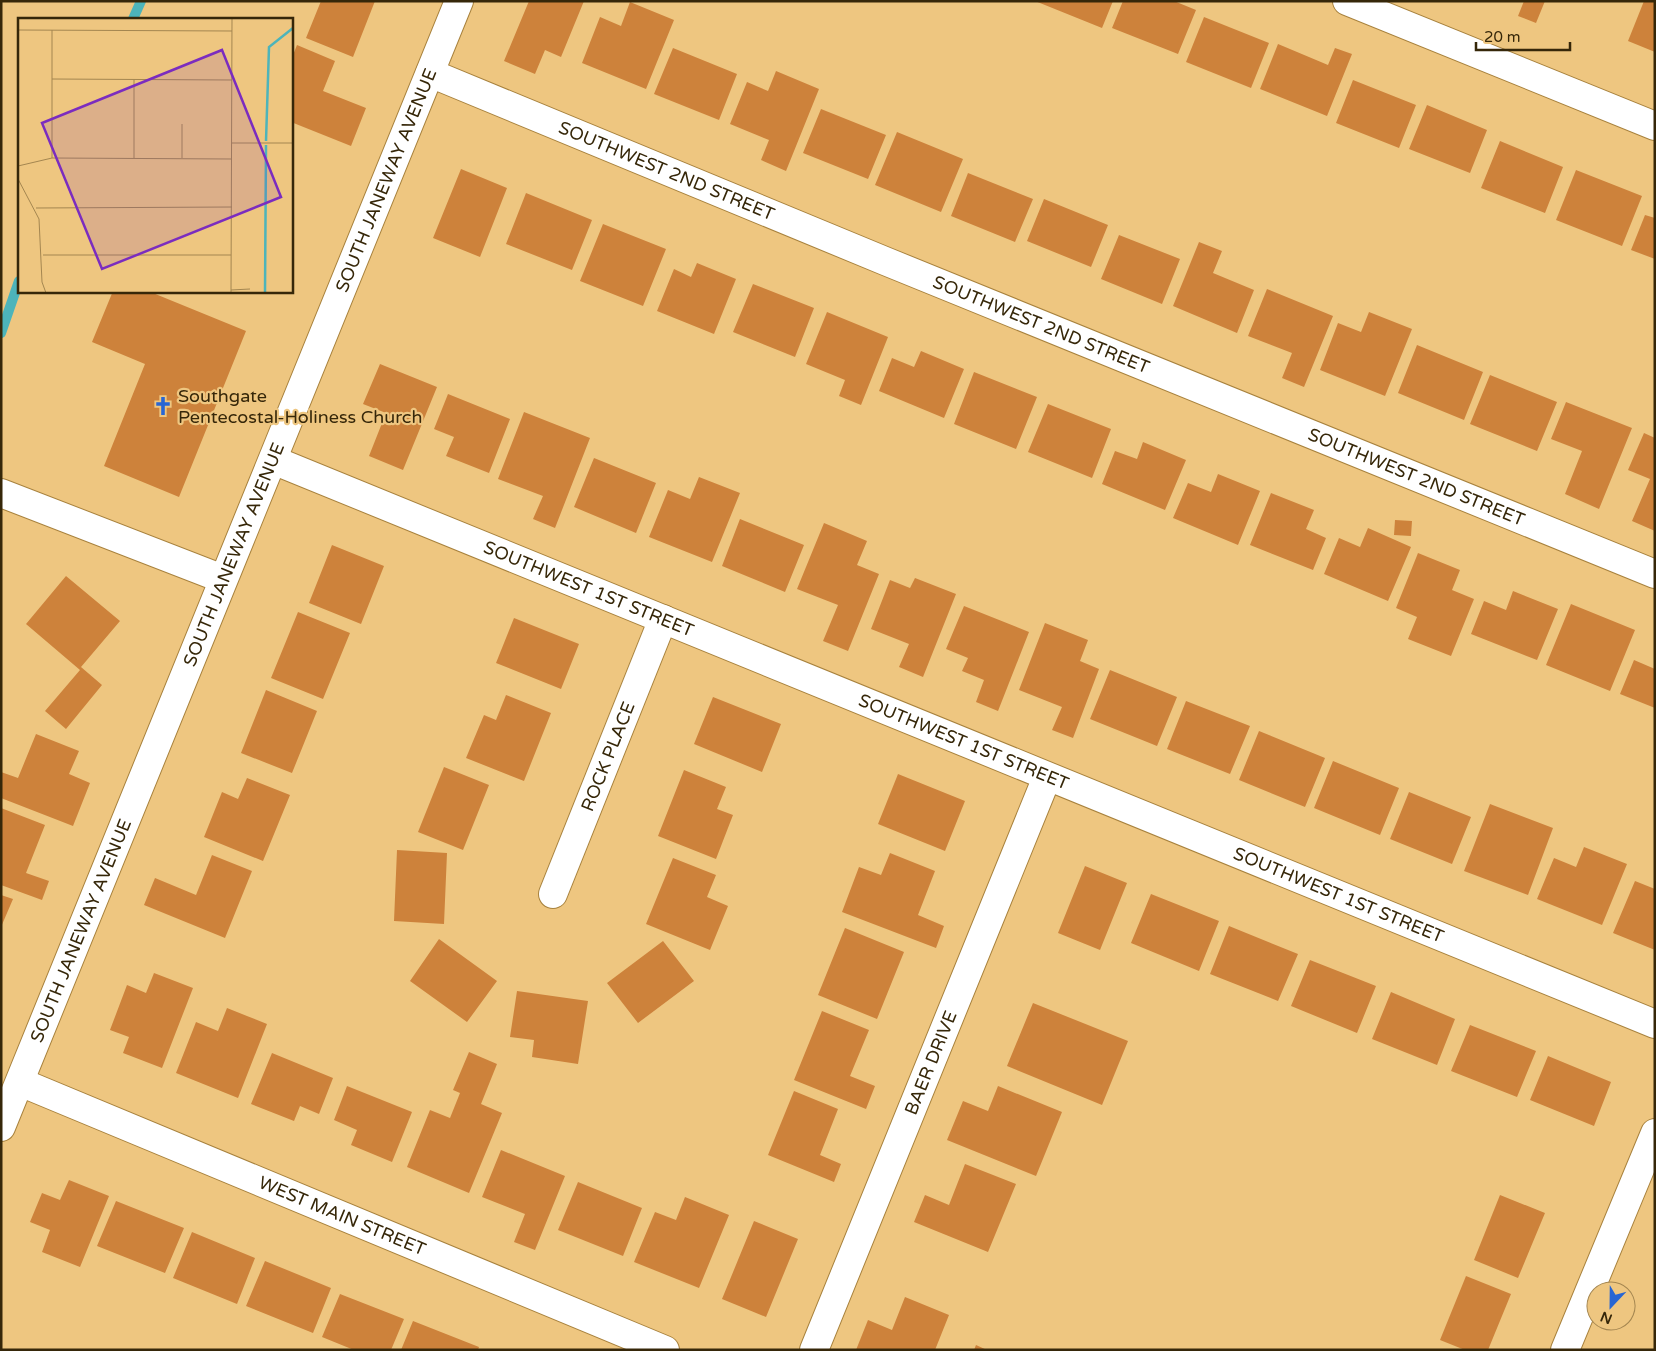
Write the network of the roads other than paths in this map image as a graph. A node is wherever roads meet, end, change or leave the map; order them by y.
1 (459, 1) edge
2 (1347, 1) edge
3 (430, 73) junction
4 (1655, 126) edge
5 (272, 460) junction
6 (1, 493) edge
7 (1655, 574) edge
8 (223, 579) junction
9 (663, 619) junction
10 (1047, 777) junction
11 (553, 894) dead end
12 (1655, 1024) edge
13 (20, 1082) junction
14 (1, 1128) edge
15 (1655, 1133) edge
16 (665, 1350) edge
17 (814, 1350) edge
18 (1565, 1350) edge

1 - 3 street, SOUTH JANEWAY AVENUE
2 - 4 street
3 - 5 street, SOUTH JANEWAY AVENUE
3 - 7 street, SOUTHWEST 2ND STREET
5 - 8 street, SOUTH JANEWAY AVENUE
5 - 9 street, SOUTHWEST 1ST STREET
6 - 8 street
8 - 13 street, SOUTH JANEWAY AVENUE
9 - 10 street, SOUTHWEST 1ST STREET
9 - 11 street, ROCK PLACE
10 - 12 street, SOUTHWEST 1ST STREET
10 - 17 street, BAER DRIVE
13 - 14 street, SOUTH JANEWAY AVENUE
13 - 16 street, WEST MAIN STREET
15 - 18 street

